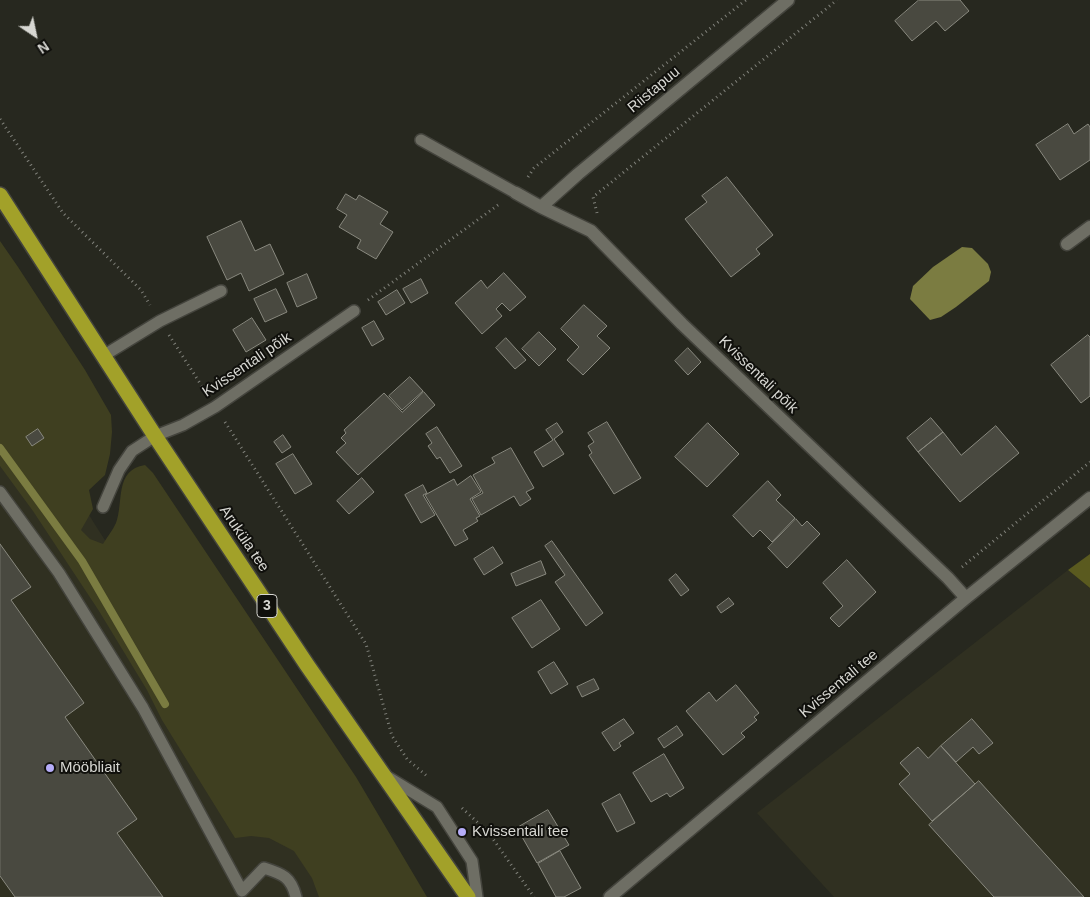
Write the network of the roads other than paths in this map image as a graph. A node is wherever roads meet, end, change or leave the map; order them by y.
1 (788, 0) edge
2 (421, 140) dead end
3 (516, 193) joint
4 (0, 195) edge
5 (541, 207) junction
6 (1090, 228) edge
7 (1067, 244) dead end
8 (221, 291) dead end
9 (354, 311) road end
10 (103, 356) junction
11 (155, 436) junction
12 (0, 492) edge
13 (1090, 498) edge
14 (103, 507) dead end
15 (966, 598) junction
16 (383, 774) junction
17 (241, 894) edge
18 (296, 897) edge
19 (468, 897) edge
20 (477, 897) edge
21 (610, 897) edge

1 - 5 street, Riistapuu
2 - 3 lane
3 - 5 street, Kvissentali põik
4 - 10 highway, Aruküla tee / 3
5 - 15 street, Kvissentali põik
6 - 7 street
8 - 10 lane
9 - 11 lane, Kvissentali põik
10 - 11 highway, Aruküla tee / 3
11 - 14 lane, Kvissentali põik
11 - 16 highway, Aruküla tee / 3
12 - 17 lane
13 - 15 street, Kvissentali tee
15 - 21 street, Kvissentali tee
16 - 19 highway, Aruküla tee / 3
16 - 20 lane
17 - 18 lane

